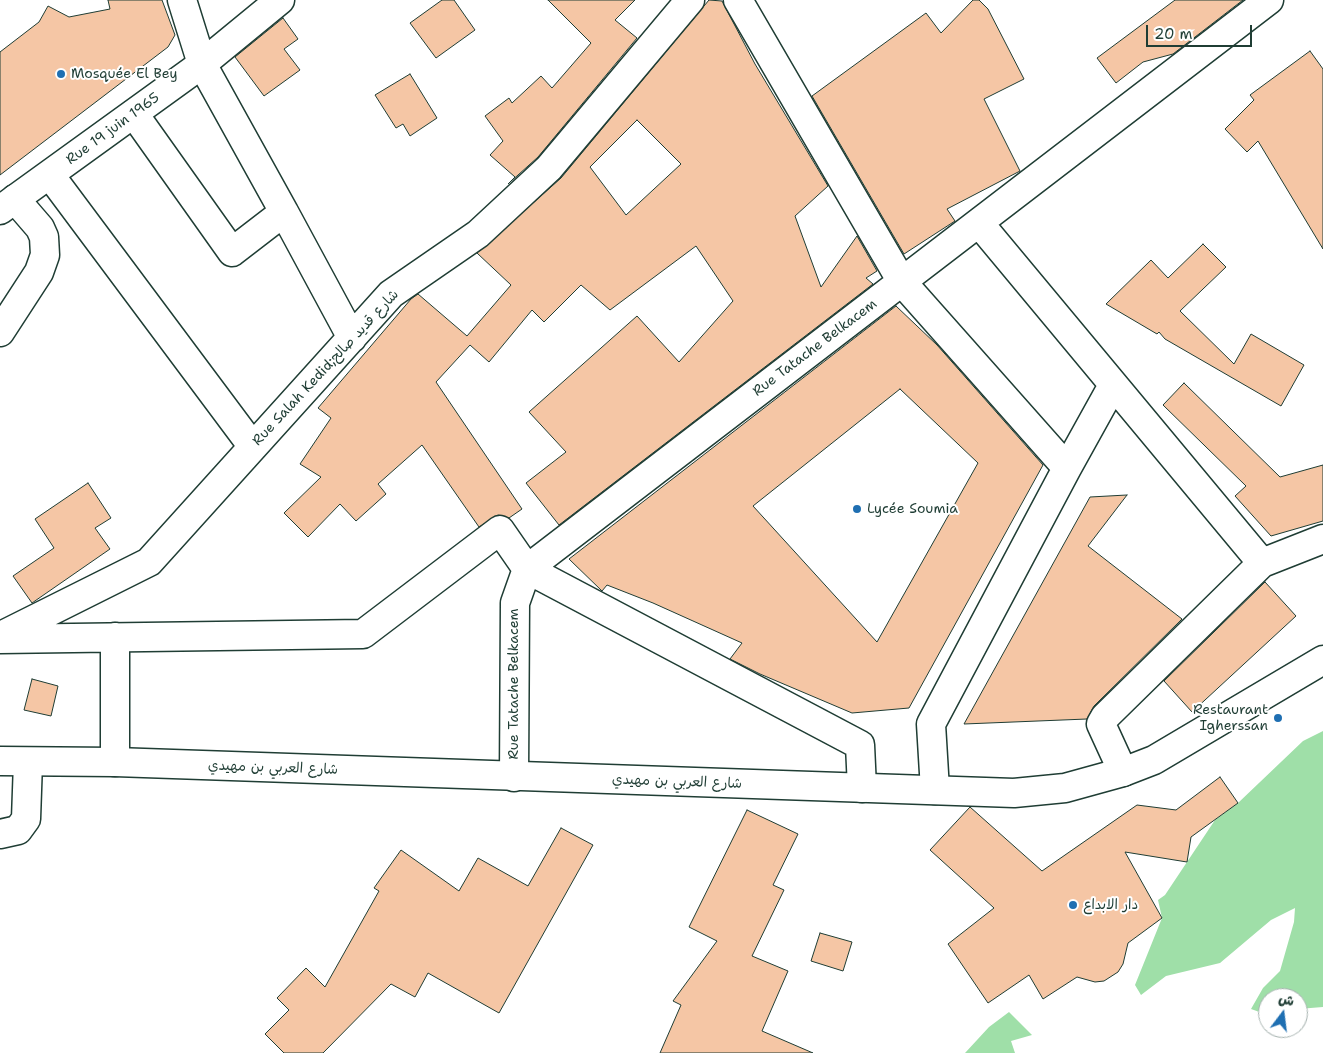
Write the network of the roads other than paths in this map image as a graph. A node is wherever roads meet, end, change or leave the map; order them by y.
1 (182, 0) edge
2 (280, 0) edge
3 (690, 0) edge
4 (738, 0) edge
5 (1269, 0) edge
6 (202, 64) junction
7 (134, 114) junction
8 (50, 175) junction
9 (8, 205) edge
10 (284, 212) junction
11 (979, 223) junction
12 (902, 282) junction
13 (0, 332) edge
14 (352, 338) junction
15 (1113, 385) junction
16 (253, 448) junction
17 (1067, 468) junction
18 (1323, 539) edge
19 (1262, 562) junction
20 (527, 569) junction
21 (115, 637) junction
22 (0, 638) edge
23 (1323, 660) edge
24 (0, 761) edge
25 (28, 762) junction
26 (115, 762) junction
27 (1123, 772) junction
28 (514, 776) junction
29 (862, 788) junction
30 (935, 790) junction
31 (0, 834) edge

1 - 6 street
2 - 6 street, Rue 19 juin 1965
3 - 14 street, Rue Salah Kedid;شارع قديد صالح
4 - 12 street
5 - 11 street, Rue Tatache Belkacem
6 - 7 street, Rue 19 juin 1965
6 - 10 street
7 - 8 street, Rue 19 juin 1965
7 - 10 street
8 - 9 street, Rue 19 juin 1965
8 - 16 street
9 - 13 street
10 - 14 street
11 - 12 street, Rue Tatache Belkacem
11 - 15 street
12 - 17 street
12 - 20 street, Rue Tatache Belkacem
14 - 16 street, Rue Salah Kedid;شارع قديد صالح
15 - 17 street
15 - 19 street
16 - 22 street, Rue Salah Kedid;شارع قديد صالح
17 - 30 street
18 - 19 street
19 - 27 street
20 - 21 street
20 - 28 street, Rue Tatache Belkacem
20 - 29 street
21 - 22 street
21 - 26 street
23 - 27 street, شارع العربي بن مهيدي
24 - 25 street, شارع العربي بن مهيدي
25 - 26 street, شارع العربي بن مهيدي
25 - 31 street
26 - 28 street, شارع العربي بن مهيدي
27 - 30 street, شارع العربي بن مهيدي
28 - 29 street, شارع العربي بن مهيدي
29 - 30 street, شارع العربي بن مهيدي

